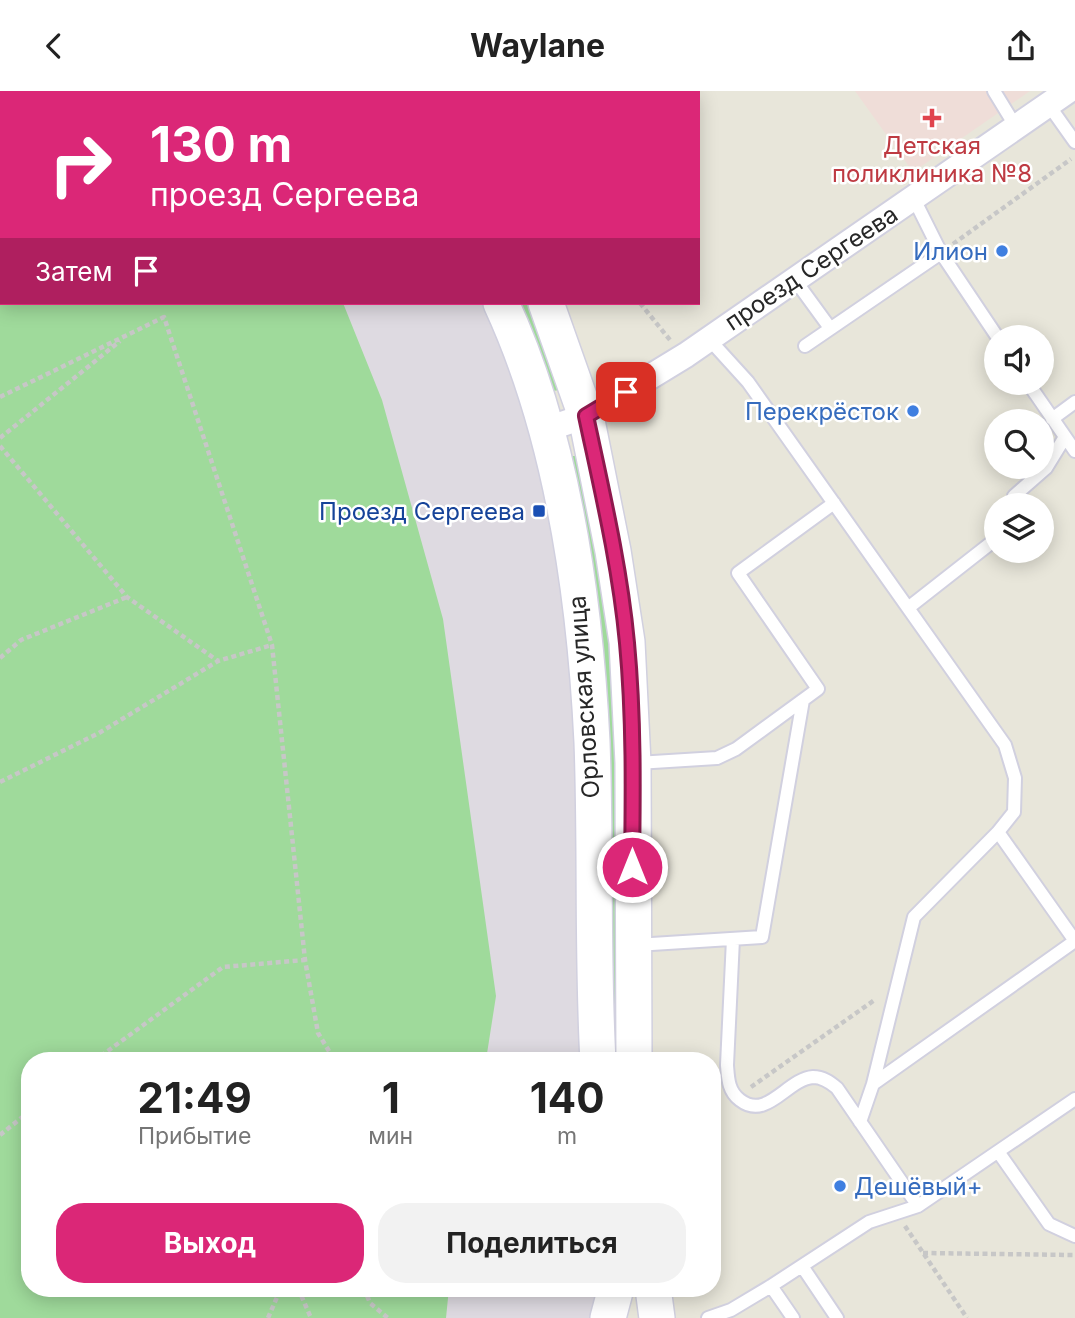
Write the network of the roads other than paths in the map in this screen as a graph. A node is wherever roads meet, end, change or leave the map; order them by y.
1 (994, 91) edge
2 (1058, 98) edge
3 (1016, 127) junction
4 (1075, 142) edge
5 (914, 199) junction
6 (941, 253) junction
7 (795, 280) junction
8 (502, 305) edge
9 (547, 305) edge
10 (989, 325) edge
11 (830, 328) junction
12 (708, 338) junction
13 (805, 346) dead end
14 (1075, 402) edge
15 (586, 416) junction
16 (1054, 418) edge
17 (1054, 422) edge
18 (547, 429) junction
19 (1065, 437) junction
20 (1075, 451) edge
21 (1017, 493) edge
22 (834, 503) junction
23 (984, 548) edge
24 (908, 608) junction
25 (803, 701) junction
26 (633, 763) junction
27 (998, 832) junction
28 (733, 939) junction
29 (632, 946) junction
30 (598, 1052) edge
31 (634, 1052) edge
32 (873, 1084) junction
33 (1075, 1099) edge
34 (860, 1122) junction
35 (999, 1153) junction
36 (918, 1206) junction
37 (1075, 1236) edge
38 (802, 1266) junction
39 (771, 1286) junction
40 (614, 1297) edge
41 (618, 1297) edge
42 (654, 1297) edge
43 (608, 1318) edge
44 (622, 1318) edge
45 (657, 1318) edge
46 (708, 1318) edge
47 (793, 1318) edge
48 (837, 1318) edge

1 - 3 lane
2 - 3 street, проезд Сергеева
2 - 4 lane
3 - 5 street, проезд Сергеева
5 - 6 lane
5 - 7 street, проезд Сергеева
6 - 10 lane
6 - 11 lane
7 - 11 lane
7 - 12 street, проезд Сергеева
8 - 18 street, Орловская улица
9 - 15 street, Орловская улица
11 - 13 lane
12 - 15 street, проезд Сергеева
12 - 22 lane
14 - 16 lane
15 - 18 street, проезд Сергеева
15 - 26 street, Орловская улица
17 - 19 lane
18 - 30 street, Орловская улица
19 - 20 lane
19 - 21 lane
22 - 24 lane
22 - 25 lane
23 - 24 lane
24 - 27 lane
25 - 26 lane
25 - 28 lane
26 - 29 street, Орловская улица
27 - 32 lane
27 - 32 lane
28 - 29 lane
28 - 34 lane
29 - 31 street, Орловская улица
32 - 34 lane
33 - 35 lane
34 - 36 lane
35 - 36 lane
35 - 37 lane
36 - 38 lane
38 - 39 lane
38 - 48 lane
39 - 46 lane
39 - 47 lane
40 - 43 street
41 - 44 street
42 - 45 street

